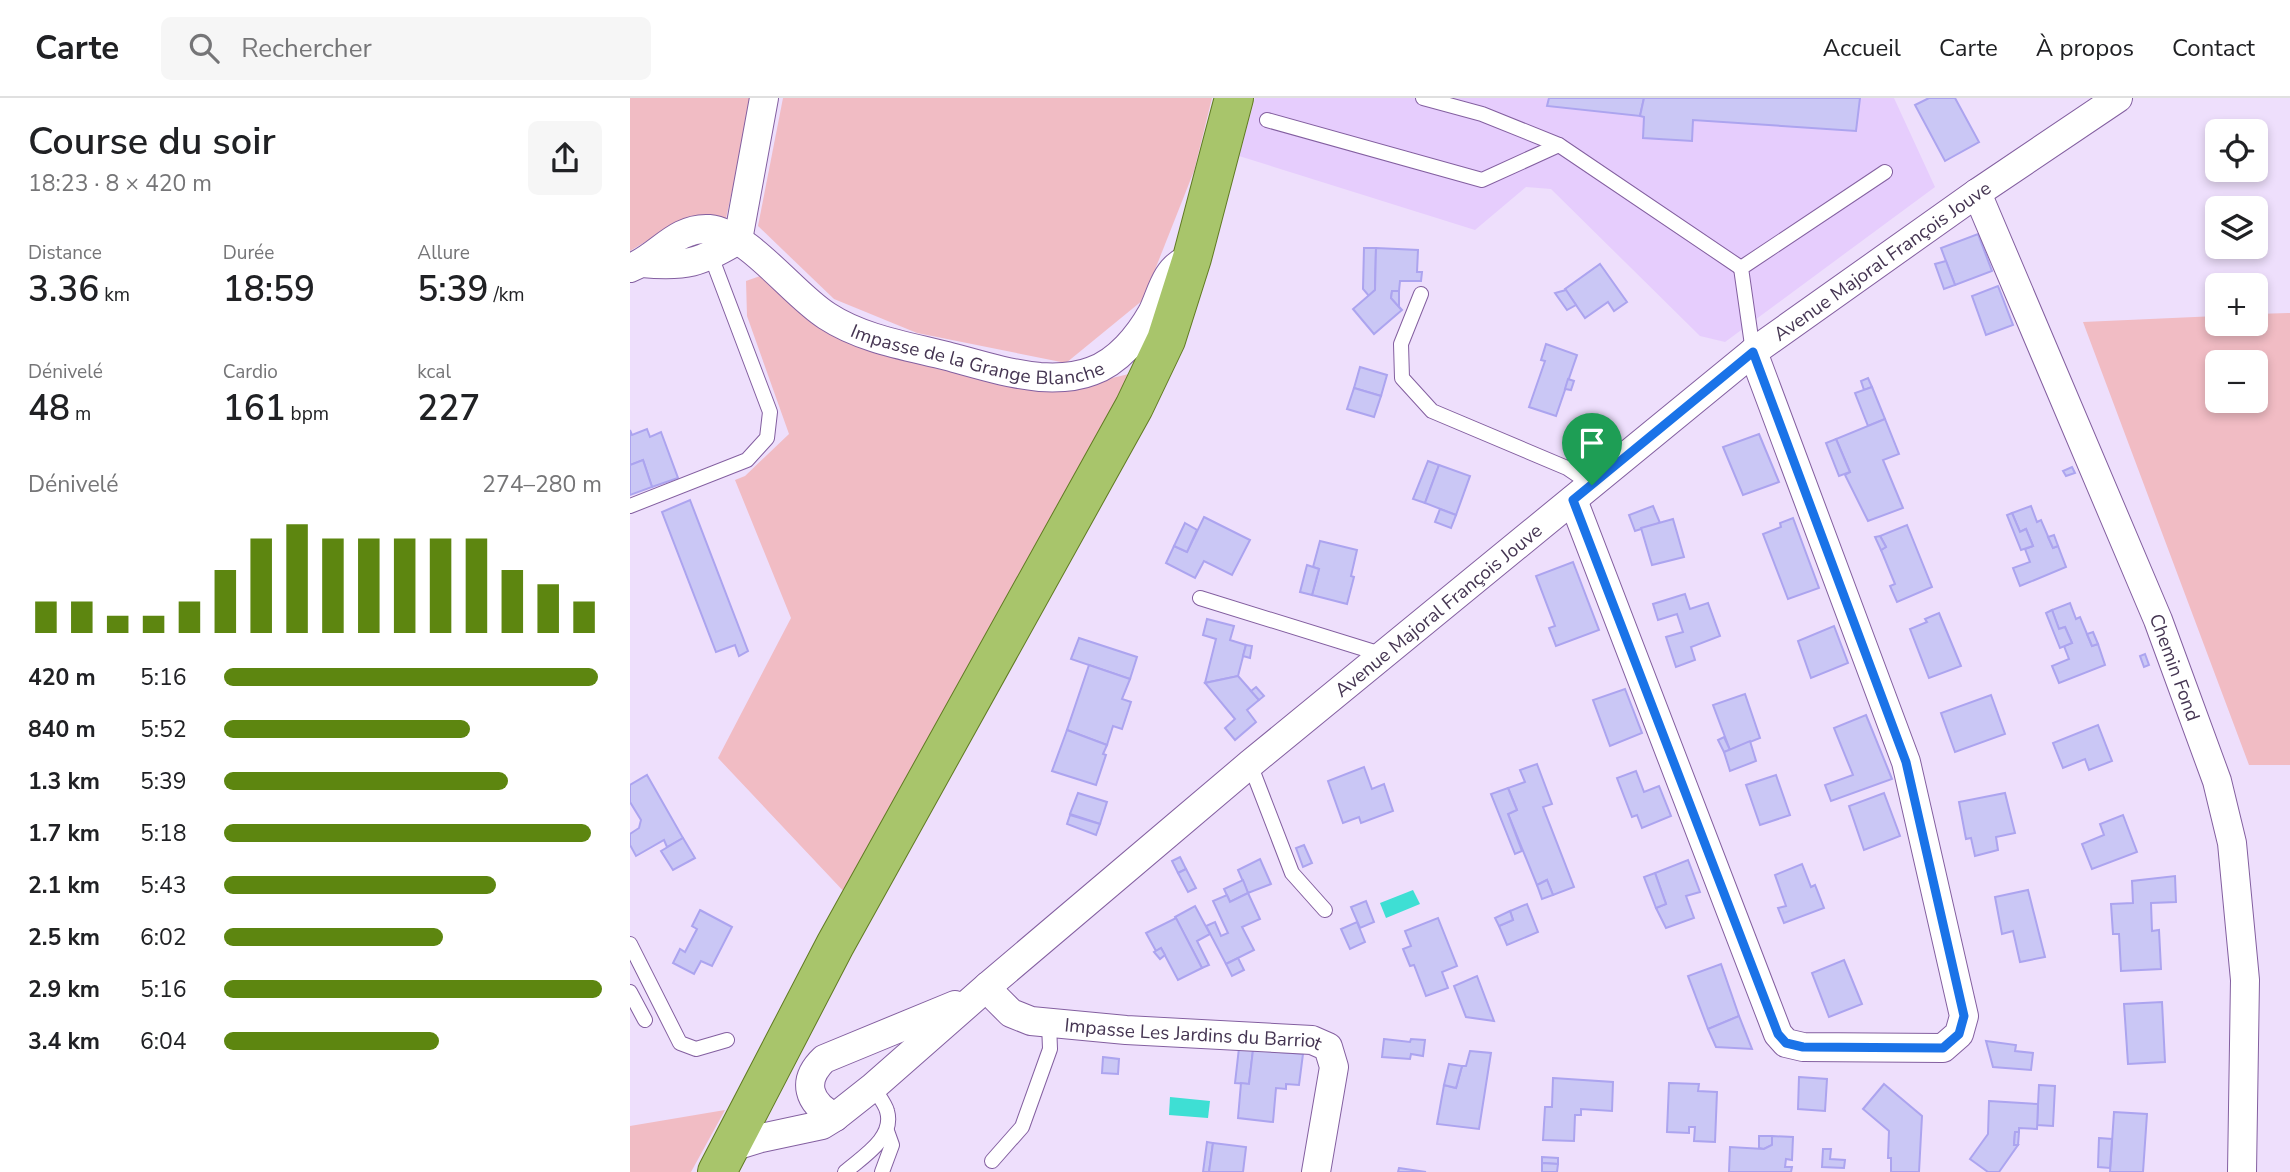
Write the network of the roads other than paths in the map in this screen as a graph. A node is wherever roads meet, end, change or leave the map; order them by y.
1 (764, 98) edge
2 (1234, 98) edge
3 (1423, 98) edge
4 (2118, 98) edge
5 (1267, 120) dead end
6 (1559, 145) junction
7 (1885, 172) dead end
8 (1977, 193) junction
9 (738, 240) junction
10 (711, 256) junction
11 (1192, 258) junction
12 (636, 265) edge
13 (1741, 268) junction
14 (1421, 295) dead end
15 (1753, 352) junction
16 (1583, 492) junction
17 (630, 506) edge
18 (1200, 598) dead end
19 (1384, 655) junction
20 (1250, 764) junction
21 (1325, 910) dead end
22 (630, 944) edge
23 (983, 991) junction
24 (630, 992) edge
25 (645, 1020) dead end
26 (1049, 1023) junction
27 (726, 1041) dead end
28 (873, 1087) junction
29 (835, 1117) junction
30 (887, 1131) junction
31 (725, 1160) edge
32 (992, 1161) dead end
33 (845, 1172) edge
34 (882, 1172) edge
35 (1316, 1172) edge
36 (2242, 1172) edge

1 - 9 street
2 - 11 main road
3 - 6 lane
4 - 8 street, Avenue Majoral François Jouve
5 - 6 lane
6 - 13 lane
7 - 13 lane
8 - 15 street, Avenue Majoral François Jouve
8 - 36 street, Chemin Fond
9 - 10 street, Impasse de la Grange Blanche
9 - 11 street, Impasse de la Grange Blanche
9 - 12 street, Impasse de la Grange Blanche
10 - 12 street, Impasse de la Grange Blanche
10 - 17 lane
11 - 31 main road
13 - 15 lane
14 - 16 lane
15 - 16 street, Avenue Majoral François Jouve
15 - 16 street
16 - 19 street, Avenue Majoral François Jouve
18 - 19 lane
19 - 20 street, Avenue Majoral François Jouve
20 - 21 lane
20 - 23 street, Avenue Majoral François Jouve
22 - 27 lane
23 - 26 street, Impasse Les Jardins du Barriot
23 - 28 street, Avenue Majoral François Jouve
23 - 29 street, Avenue Majoral François Jouve
24 - 25 lane
26 - 32 lane
26 - 35 street, Impasse Les Jardins du Barriot
28 - 29 street, Avenue Majoral François Jouve
28 - 30 lane
29 - 31 street, Avenue Majoral François Jouve
30 - 33 lane
30 - 34 lane

